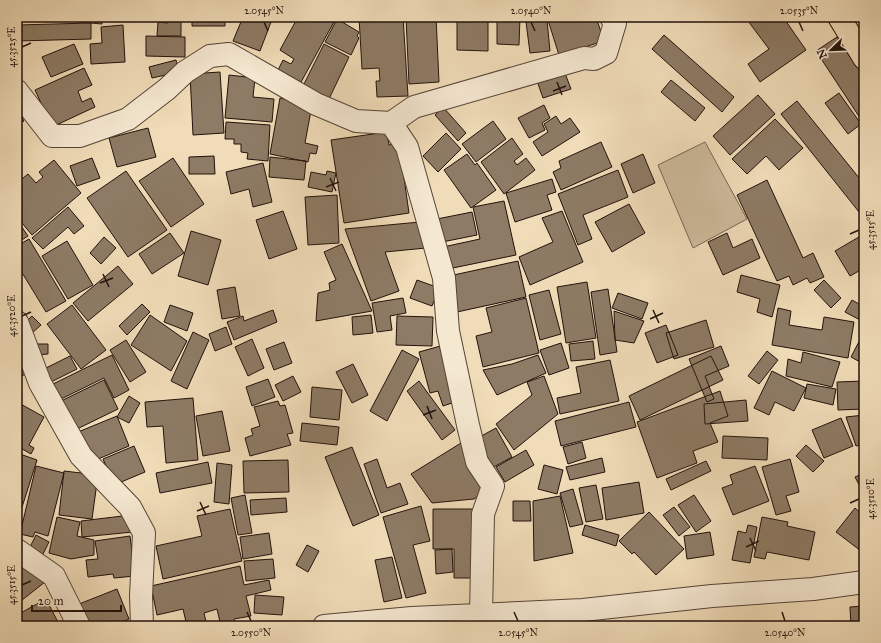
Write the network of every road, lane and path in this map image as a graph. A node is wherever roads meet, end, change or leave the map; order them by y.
1 (611, 17) edge
2 (839, 17) edge
3 (864, 58) edge
4 (17, 91) edge
5 (391, 123) junction
6 (17, 322) edge
7 (17, 550) edge
8 (864, 582) edge
9 (481, 615) junction
10 (415, 623) edge
11 (79, 626) edge
12 (142, 626) edge
13 (324, 626) edge

1 - 5 street
2 - 3 main road
4 - 5 street
5 - 9 street
6 - 12 street
7 - 11 street
8 - 9 street
9 - 10 street
10 - 13 street

